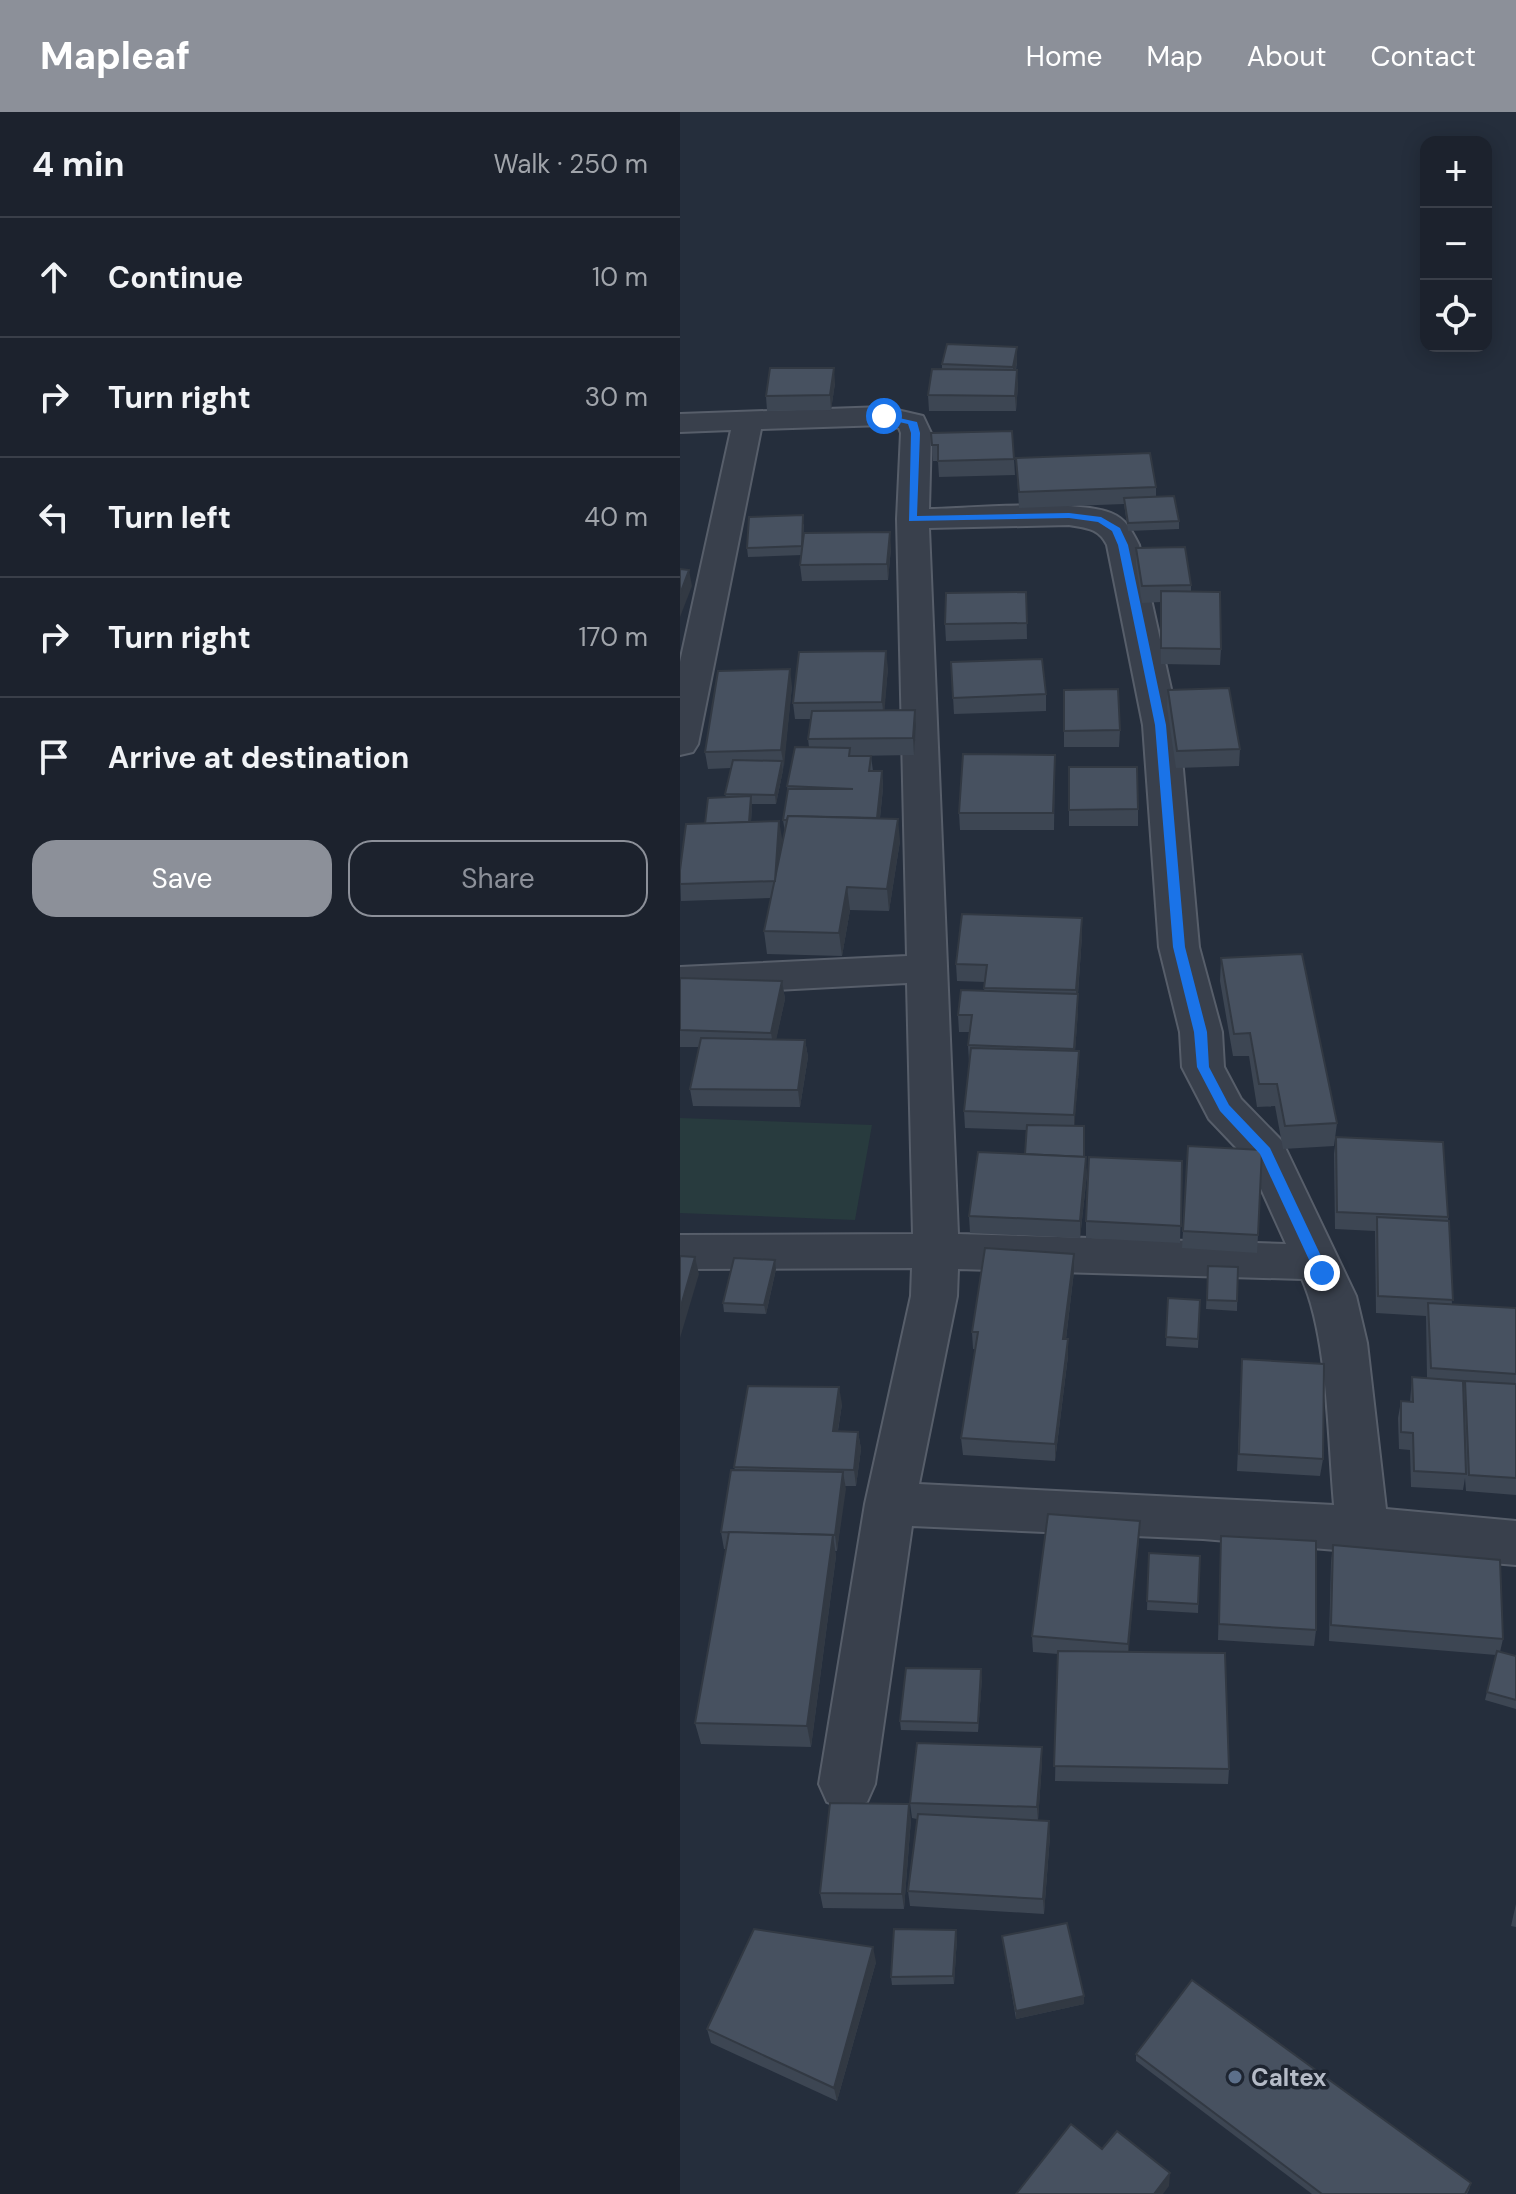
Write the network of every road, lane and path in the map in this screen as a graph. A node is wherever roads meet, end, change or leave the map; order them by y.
1 (748, 420) junction
2 (680, 423) edge
3 (913, 519) junction
4 (680, 744) edge
5 (929, 968) junction
6 (680, 981) edge
7 (936, 1251) junction
8 (680, 1252) edge
9 (1317, 1262) junction
10 (890, 1504) junction
11 (1362, 1526) junction
12 (1516, 1543) edge
13 (847, 1784) dead end

1 - 2 street
1 - 3 street
1 - 4 street
3 - 5 street
3 - 9 street
5 - 6 street
5 - 7 street
7 - 8 street
7 - 9 street
7 - 10 street
9 - 11 street
10 - 11 street
10 - 13 street
11 - 12 street

